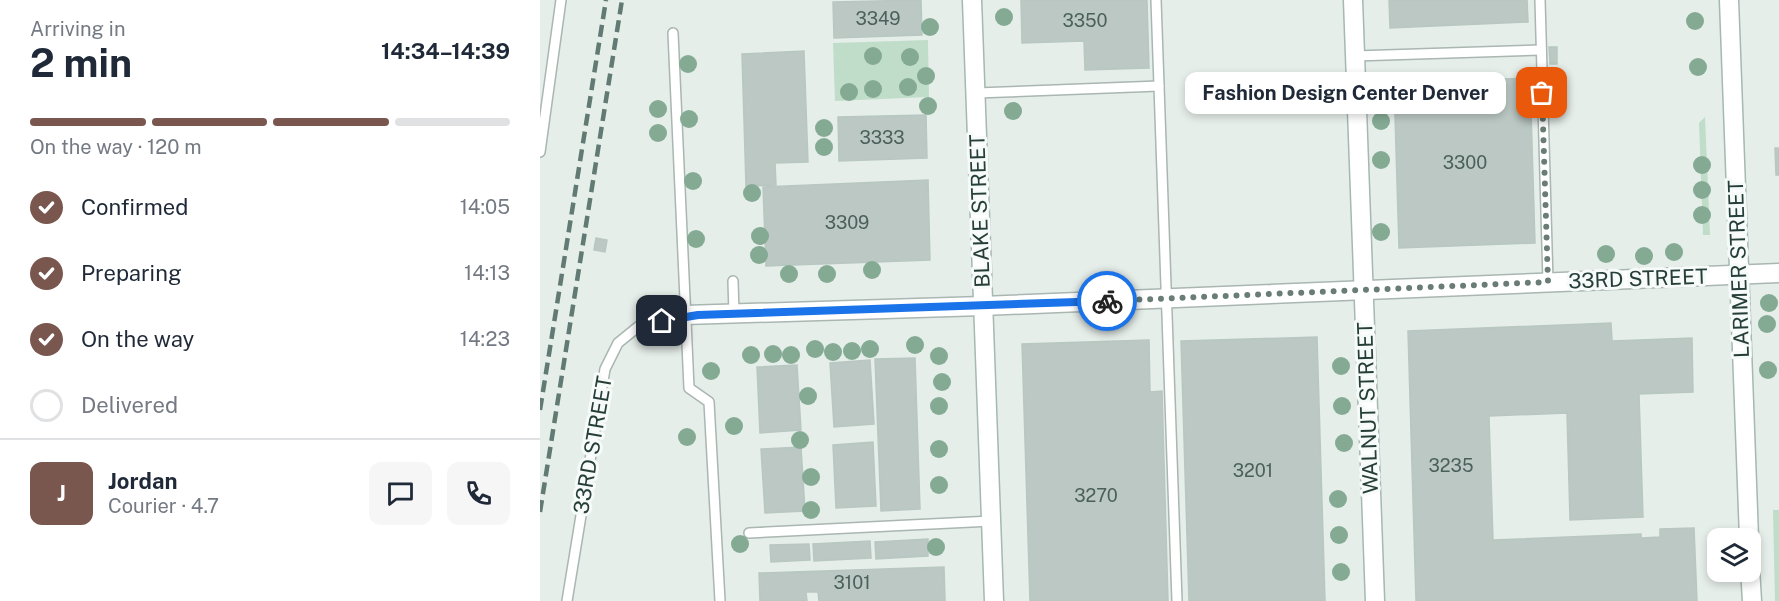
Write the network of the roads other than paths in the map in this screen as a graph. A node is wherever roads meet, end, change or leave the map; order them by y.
1 (561, 0) edge
2 (972, 0) edge
3 (1156, 0) edge
4 (1353, 0) edge
5 (1540, 0) edge
6 (1729, 0) edge
7 (673, 33) dead end
8 (1541, 50) junction
9 (1355, 56) junction
10 (1159, 86) junction
11 (975, 93) junction
12 (540, 152) edge
13 (1779, 273) edge
14 (1740, 275) junction
15 (733, 281) dead end
16 (1548, 282) junction
17 (1363, 290) junction
18 (1166, 298) junction
19 (984, 306) junction
20 (734, 314) junction
21 (685, 315) junction
22 (992, 522) junction
23 (1749, 528) edge
24 (749, 534) dead end
25 (1751, 582) edge
26 (567, 601) edge
27 (720, 601) edge
28 (994, 601) edge
29 (1177, 601) edge
30 (1375, 601) edge
31 (1752, 601) edge

1 - 12 lane
2 - 11 street, BLAKE STREET
3 - 10 lane
4 - 9 street, WALNUT STREET
5 - 8 lane
6 - 14 street, LARIMER STREET
7 - 21 lane
8 - 9 lane
8 - 16 lane
9 - 17 street, WALNUT STREET
10 - 11 lane
10 - 18 lane
11 - 19 street, BLAKE STREET
13 - 14 street, 33RD STREET
14 - 16 street, 33RD STREET
14 - 23 street, LARIMER STREET
15 - 20 lane
16 - 17 street, 33RD STREET
17 - 18 street, 33RD STREET
17 - 30 street, WALNUT STREET
18 - 19 street, 33RD STREET
18 - 29 lane
19 - 20 street, 33RD STREET
19 - 22 street, BLAKE STREET
20 - 21 street, 33RD STREET
21 - 26 lane, 33RD STREET
21 - 27 lane
22 - 24 lane
22 - 28 street, BLAKE STREET
25 - 31 street

